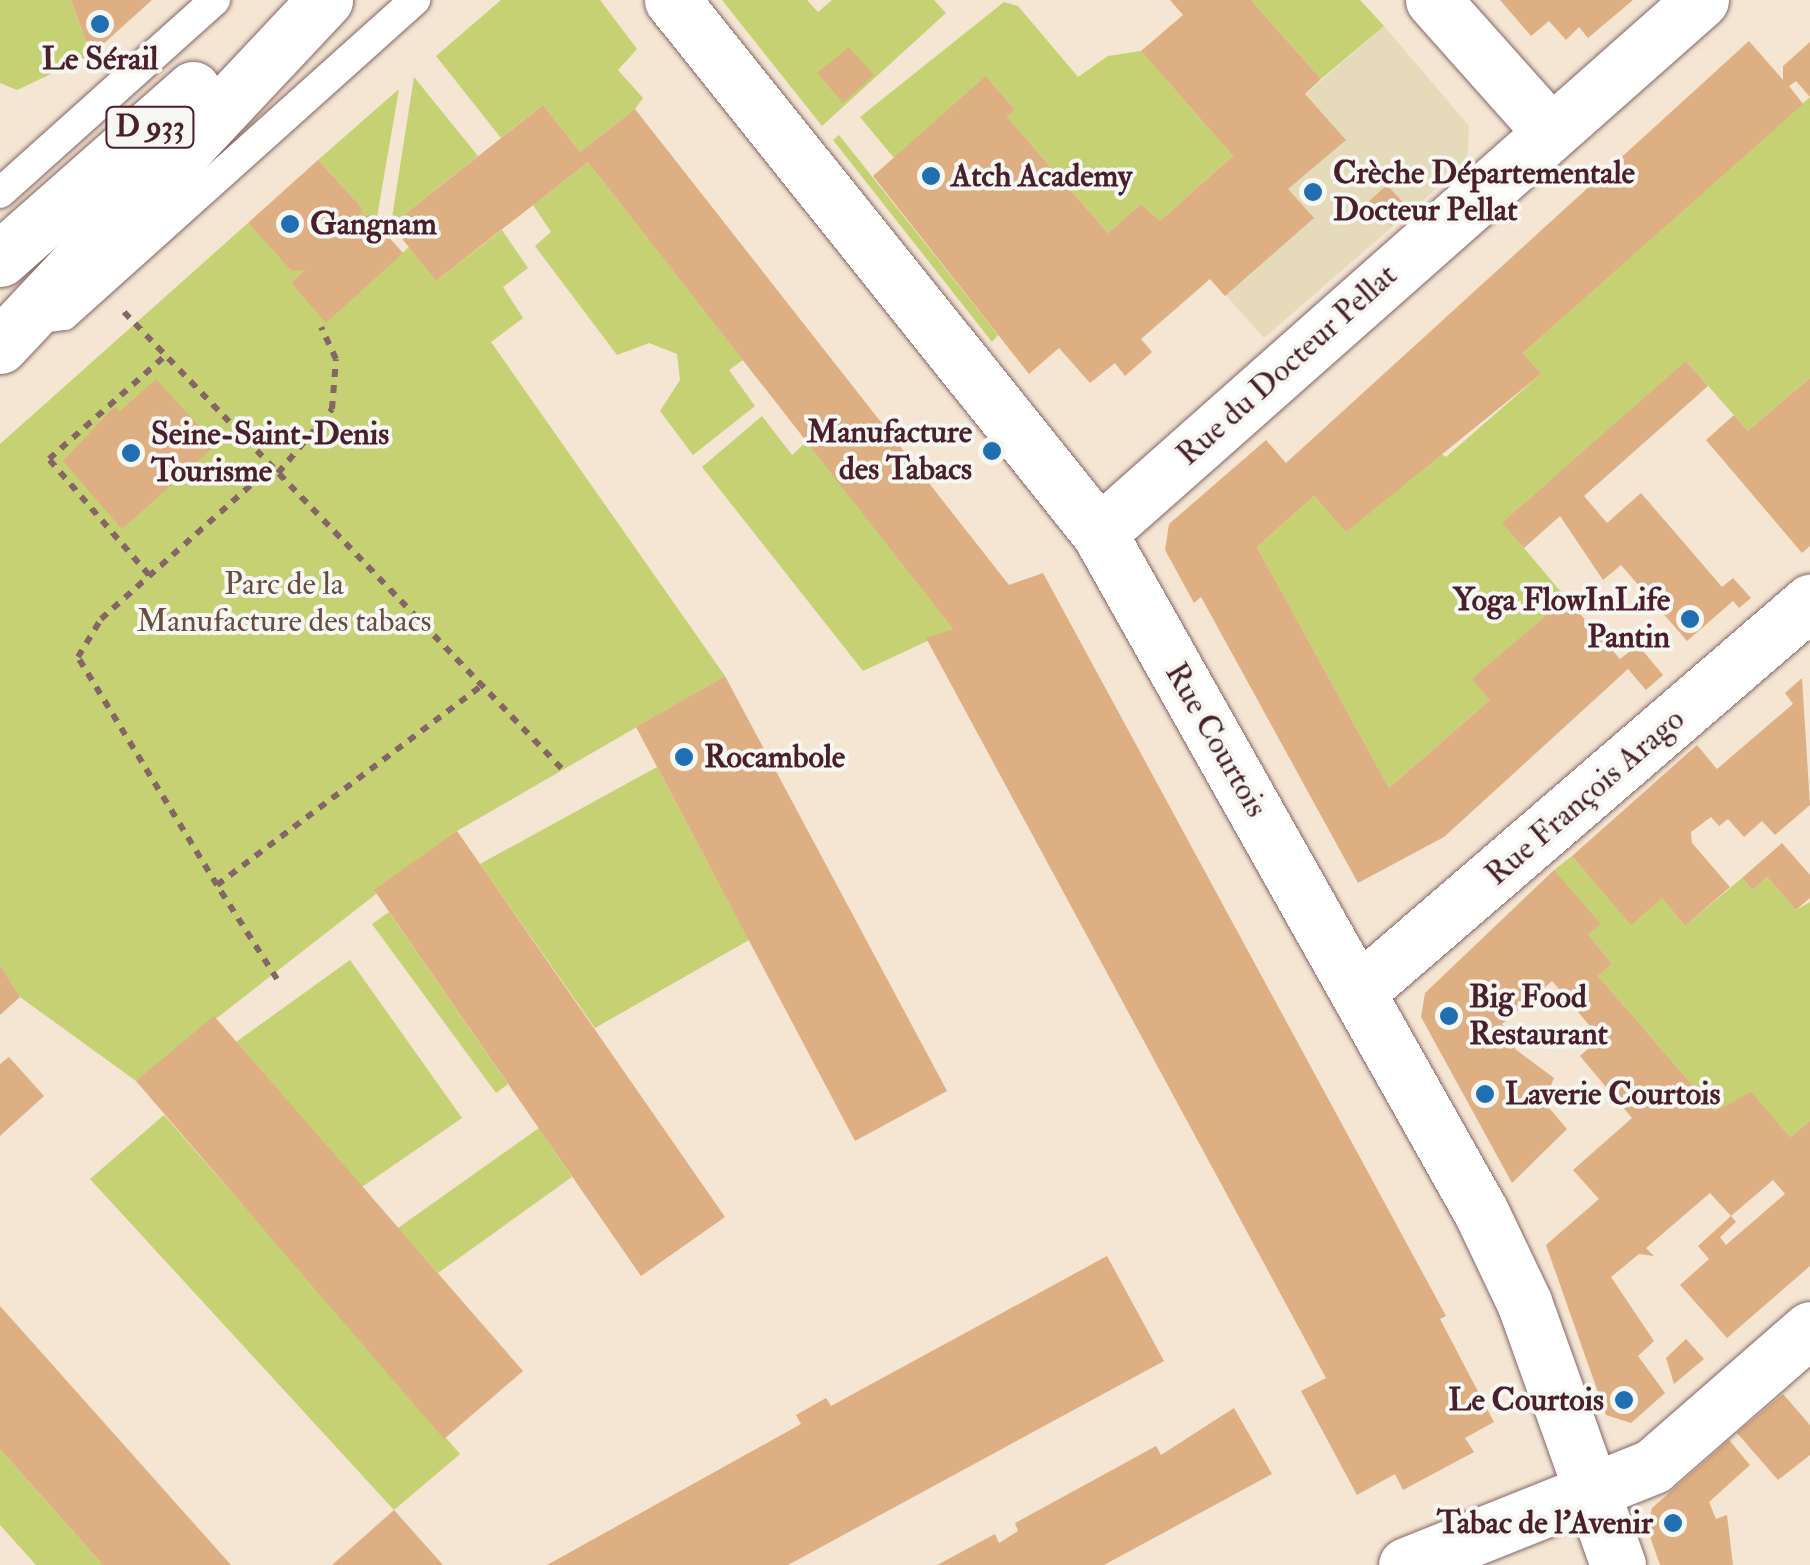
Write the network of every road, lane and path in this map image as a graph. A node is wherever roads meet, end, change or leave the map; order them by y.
1 (215, 0) edge
2 (304, 0) edge
3 (325, 0) edge
4 (415, 0) edge
5 (672, 0) edge
6 (1432, 0) edge
7 (1701, 0) edge
8 (1550, 130) junction
9 (0, 193) edge
10 (0, 259) edge
11 (118, 306) dead end
12 (321, 327) dead end
13 (10, 330) edge
14 (166, 356) junction
15 (272, 466) junction
16 (278, 474) junction
17 (1099, 533) junction
18 (148, 575) junction
19 (1810, 602) edge
20 (481, 686) junction
21 (566, 773) dead end
22 (217, 885) junction
23 (277, 979) dead end
24 (1359, 991) junction
25 (1810, 1329) edge
26 (1592, 1490) junction
27 (1406, 1565) edge
28 (1618, 1565) edge

1 - 9 lane
2 - 10 street, D 933
3 - 13 street, D 933
4 - 13 lane
5 - 17 street, Rue Courtois
6 - 8 street
7 - 8 street, Rue du Docteur Pellat
8 - 17 street, Rue du Docteur Pellat
11 - 14 path
12 - 16 path
14 - 15 path
14 - 18 path
15 - 16 path
15 - 18 path
16 - 20 path
17 - 24 street, Rue Courtois
18 - 22 path
19 - 24 street, Rue François Arago
20 - 21 path
20 - 22 path
22 - 23 path
24 - 26 street, Rue Courtois
25 - 26 street
26 - 27 street
26 - 28 street, Rue Courtois

